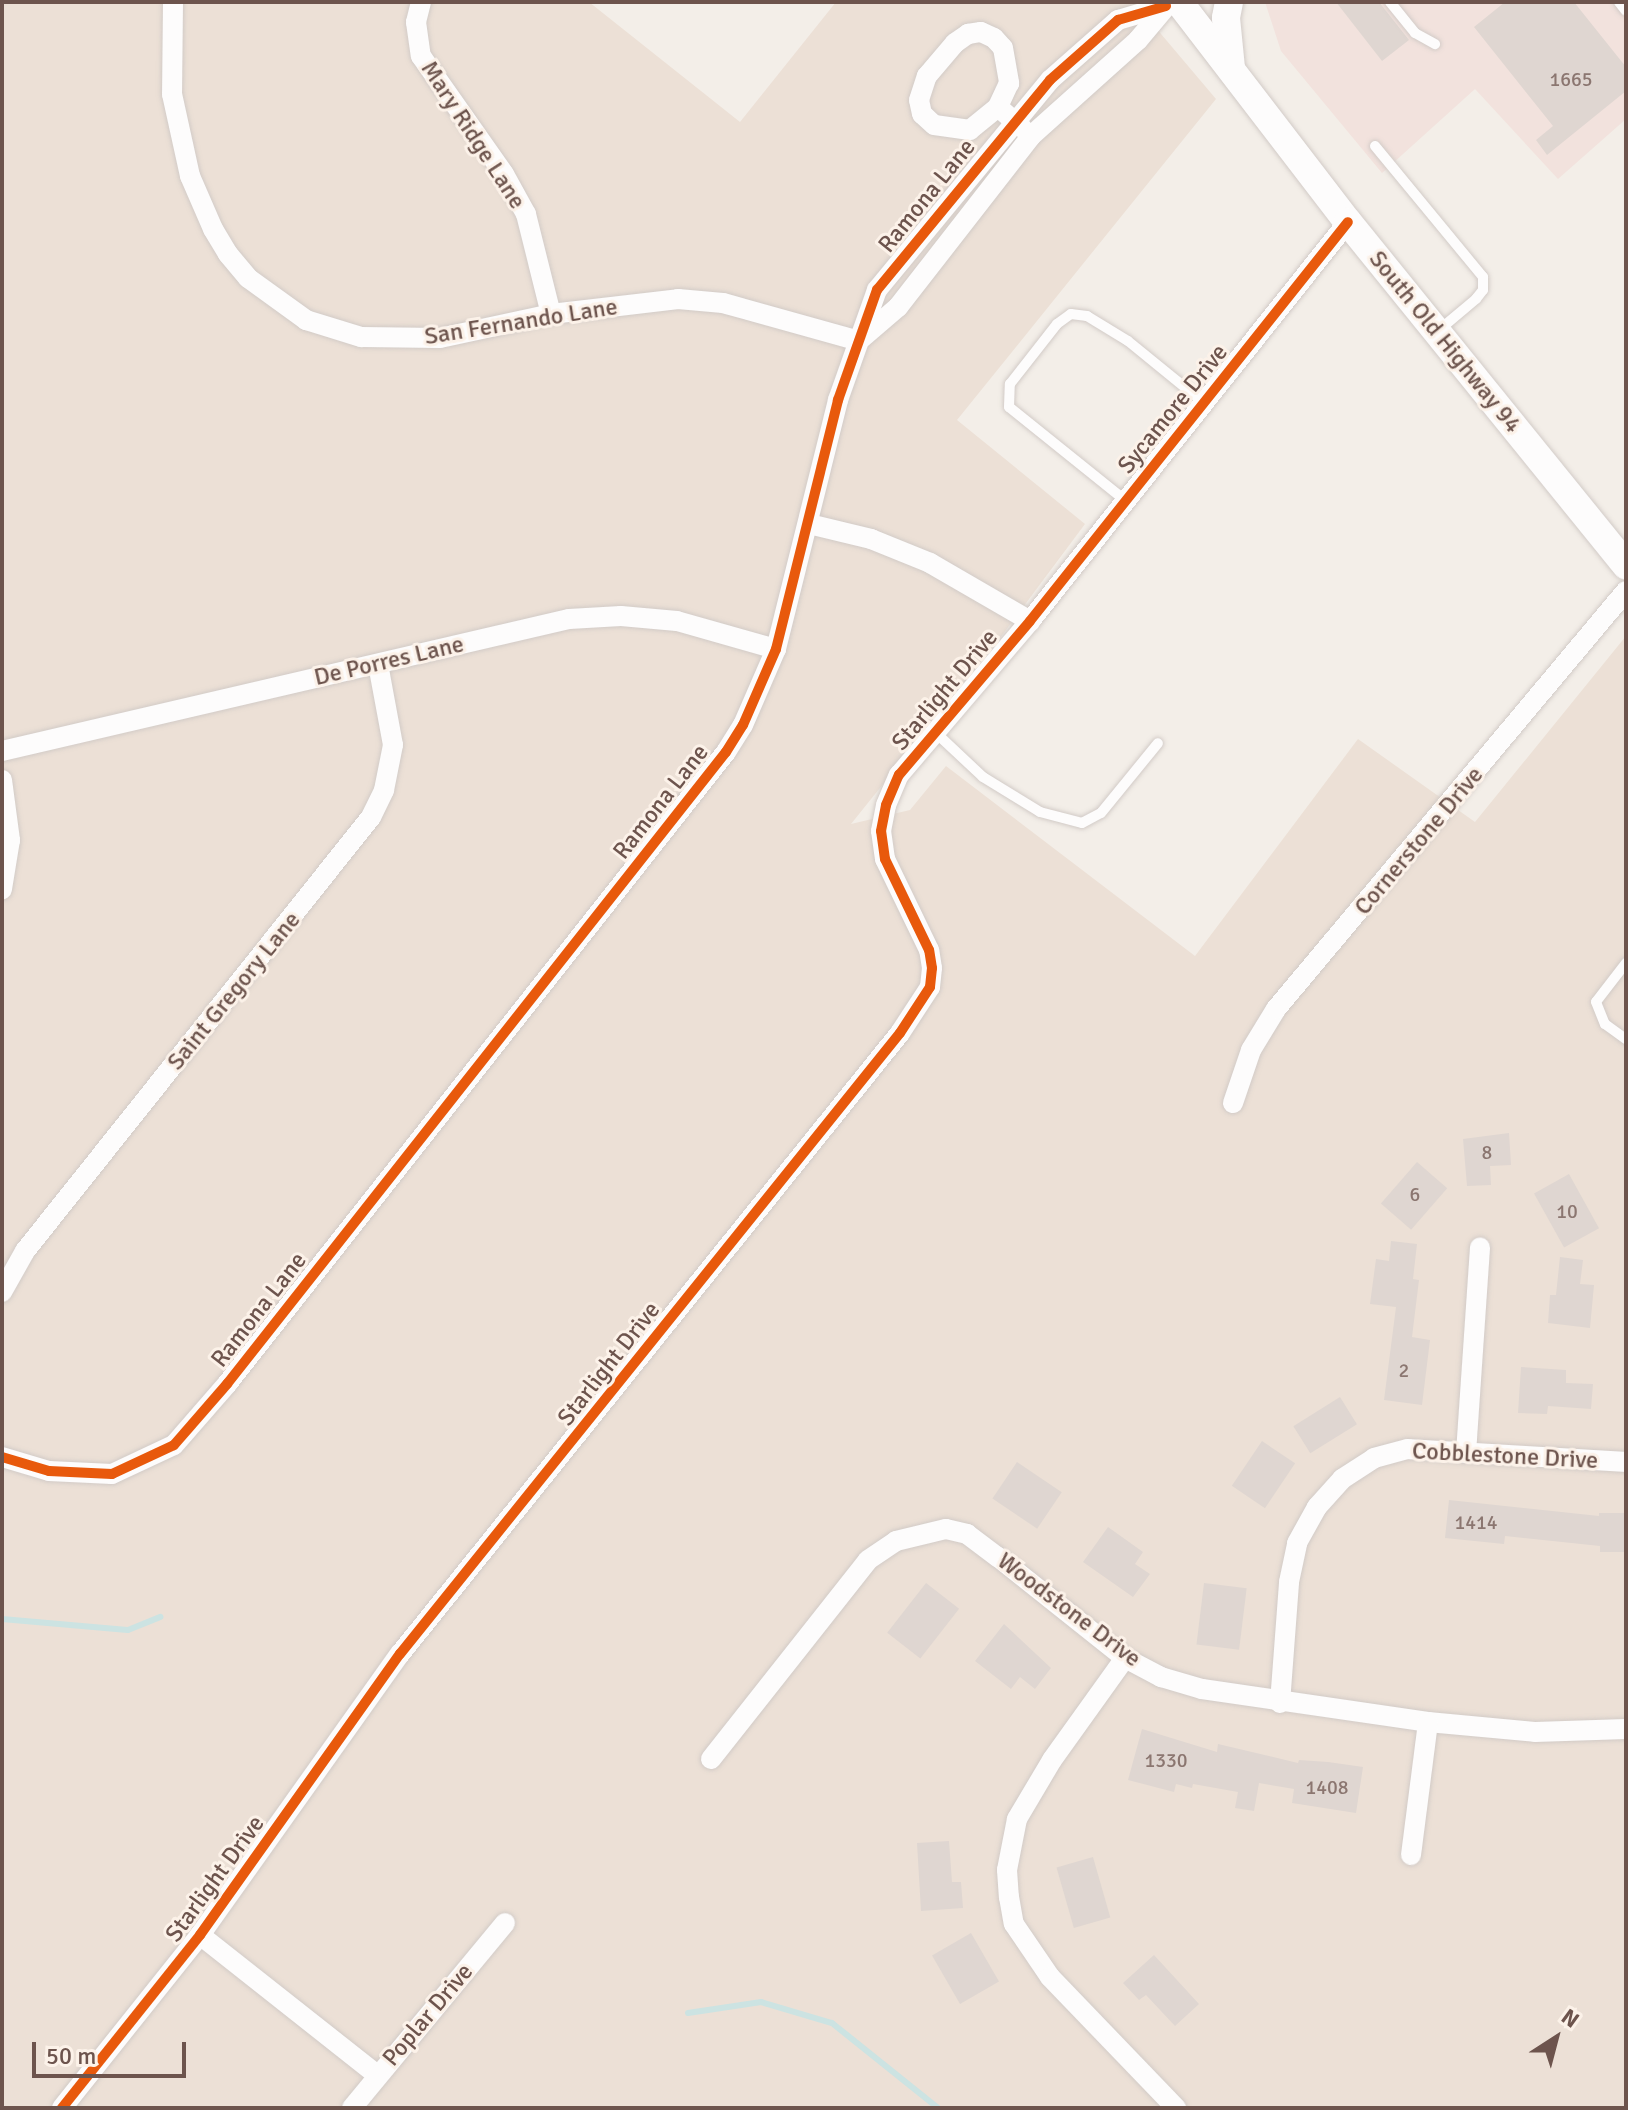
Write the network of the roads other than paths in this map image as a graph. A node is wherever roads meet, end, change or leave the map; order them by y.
1 (173, 2) edge
2 (421, 2) edge
3 (1229, 2) edge
4 (1390, 2) edge
5 (1619, 2) edge
6 (1172, 3) edge
7 (1626, 11) edge
8 (1435, 44) dead end
9 (1231, 68) junction
10 (1006, 114) junction
11 (1031, 136) junction
12 (1375, 146) dead end
13 (1348, 222) junction
14 (917, 238) junction
15 (938, 255) junction
16 (551, 314) junction
17 (1437, 332) junction
18 (859, 341) junction
19 (1204, 403) junction
20 (1126, 501) junction
21 (809, 524) junction
22 (1626, 565) edge
23 (1626, 591) edge
24 (1030, 621) junction
25 (776, 649) junction
26 (378, 664) junction
27 (934, 730) junction
28 (1158, 743) dead end
29 (2, 751) edge
30 (2, 780) edge
31 (2, 889) edge
32 (1626, 964) edge
33 (1626, 1039) edge
34 (1233, 1103) dead end
35 (1480, 1247) dead end
36 (2, 1292) edge
37 (1466, 1453) junction
38 (2, 1457) edge
39 (1626, 1462) edge
40 (1125, 1658) junction
41 (1280, 1703) junction
42 (1428, 1722) junction
43 (1626, 1729) edge
44 (711, 1759) dead end
45 (1411, 1855) dead end
46 (505, 1923) dead end
47 (200, 1935) junction
48 (377, 2075) junction
49 (62, 2108) edge
50 (352, 2108) edge
51 (1176, 2108) edge

1 - 16 street, San Fernando Lane
2 - 16 street, Mary Ridge Lane
3 - 9 main road
4 - 8 lane
5 - 7 lane
6 - 9 main road, South Old Highway 94
6 - 10 street, Ramona Lane
6 - 11 street, Ramona Lane
9 - 13 main road, South Old Highway 94
10 - 10 street
10 - 11 street
10 - 14 street, Ramona Lane
11 - 15 street, Ramona Lane
12 - 17 lane
13 - 17 main road, South Old Highway 94
13 - 19 street, Sycamore Drive
14 - 15 street
14 - 18 street, Ramona Lane
15 - 18 street, Ramona Lane
16 - 18 street, San Fernando Lane
17 - 22 main road, South Old Highway 94
18 - 21 street, Ramona Lane
19 - 20 street, Sycamore Drive
19 - 20 lane
20 - 24 street, Sycamore Drive
21 - 24 street
21 - 25 street, Ramona Lane
23 - 34 street, Cornerstone Drive
24 - 27 street, Starlight Drive
25 - 26 street, De Porres Lane
25 - 38 street, Ramona Lane
26 - 29 street, De Porres Lane
26 - 36 street, Saint Gregory Lane
27 - 28 lane
27 - 47 street, Starlight Drive
30 - 31 street
32 - 33 lane
35 - 37 street
37 - 39 street, Cobblestone Drive
37 - 41 street, Cobblestone Drive
40 - 41 street, Woodstone Drive
40 - 44 street, Woodstone Drive
40 - 51 street
41 - 42 street, Woodstone Drive
42 - 43 street, Woodstone Drive
42 - 45 street
46 - 48 street, Poplar Drive
47 - 48 street
47 - 49 street, Starlight Drive
48 - 50 street, Poplar Drive

